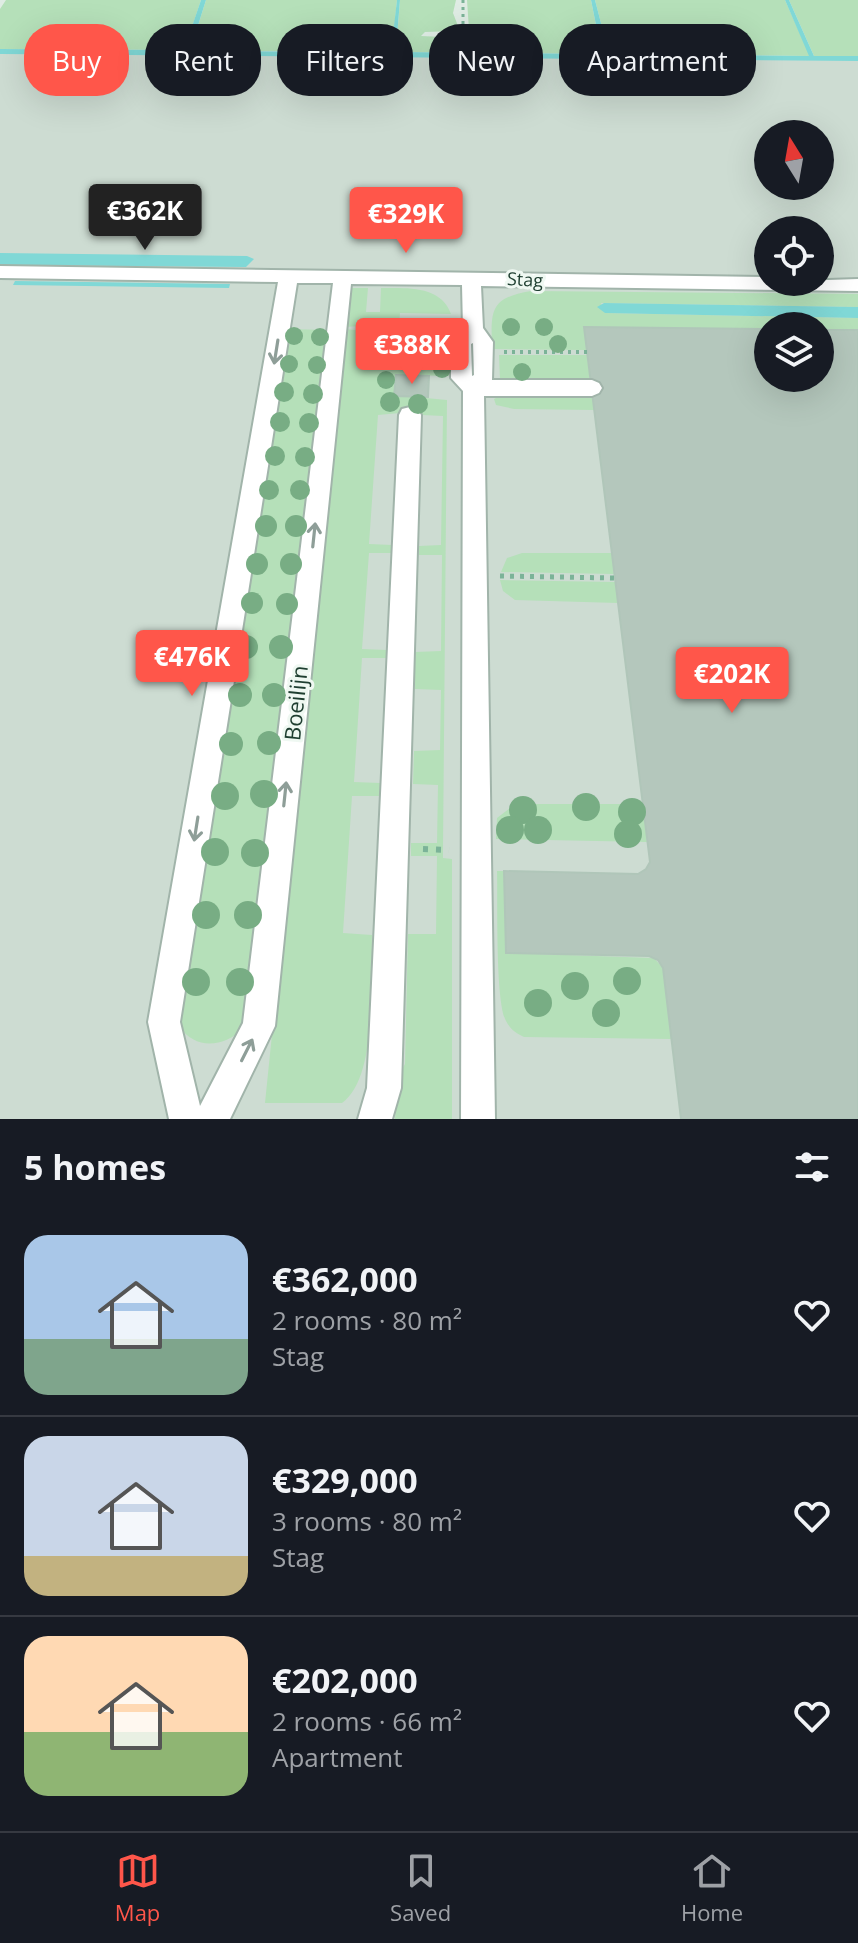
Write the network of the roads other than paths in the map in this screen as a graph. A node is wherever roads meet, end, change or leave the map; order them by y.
1 (0, 272) edge
2 (289, 275) junction
3 (343, 275) junction
4 (471, 277) junction
5 (858, 285) edge
6 (473, 330) junction
7 (473, 388) junction
8 (592, 388) dead end
9 (410, 415) dead end
10 (186, 1119) edge
11 (212, 1119) edge
12 (375, 1119) edge
13 (478, 1119) edge

1 - 2 street, Stag
2 - 3 street, Stag
2 -> 10 street
3 - 4 street, Stag
11 -> 3 street, Boeilijn
4 - 5 street, Stag
4 - 6 street
6 - 7 street
6 - 7 street
7 - 8 street
7 - 13 street
9 - 12 street

